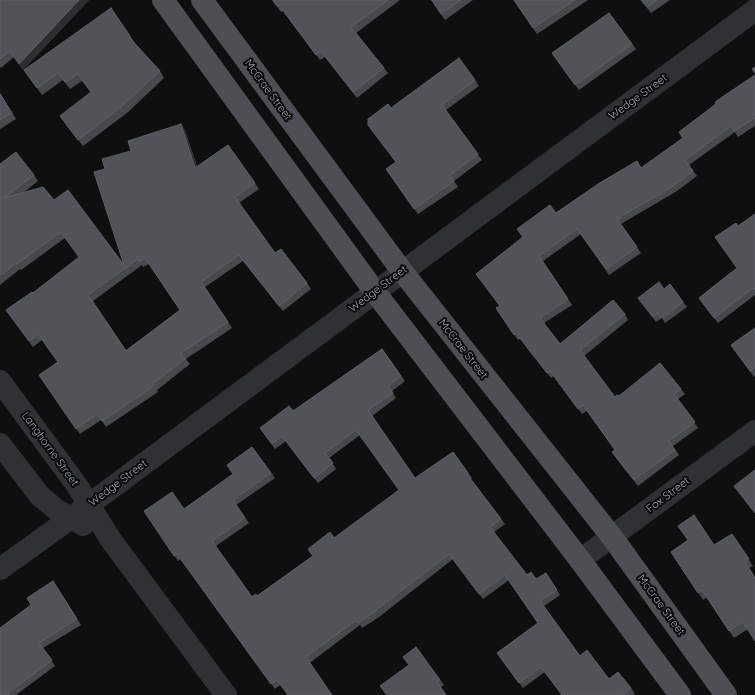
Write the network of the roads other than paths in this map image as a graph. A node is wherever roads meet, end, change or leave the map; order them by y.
1 (163, 0) edge
2 (202, 0) edge
3 (755, 10) edge
4 (402, 271) junction
5 (375, 292) junction
6 (0, 381) edge
7 (755, 431) edge
8 (0, 444) edge
9 (89, 504) junction
10 (71, 518) junction
11 (612, 537) junction
12 (124, 558) junction
13 (580, 560) junction
14 (0, 569) edge
15 (226, 695) edge
16 (680, 695) edge
17 (726, 695) edge

1 - 5 main road
2 - 4 main road, McCrae Street
3 - 4 street, Wedge Street
4 - 5 street, Wedge Street
4 - 11 main road, McCrae Street
5 - 9 street, Wedge Street
5 - 13 main road
6 - 9 street, Langhorne Street
7 - 11 street, Fox Street
8 - 10 street, Langhorne Street
9 - 10 street, Wedge Street
9 - 12 street, Langhorne Street
10 - 12 street, Langhorne Street
10 - 14 street, Wedge Street
11 - 13 street, Fox Street
11 - 17 main road, McCrae Street
12 - 15 street, Langhorne Street
13 - 16 main road

